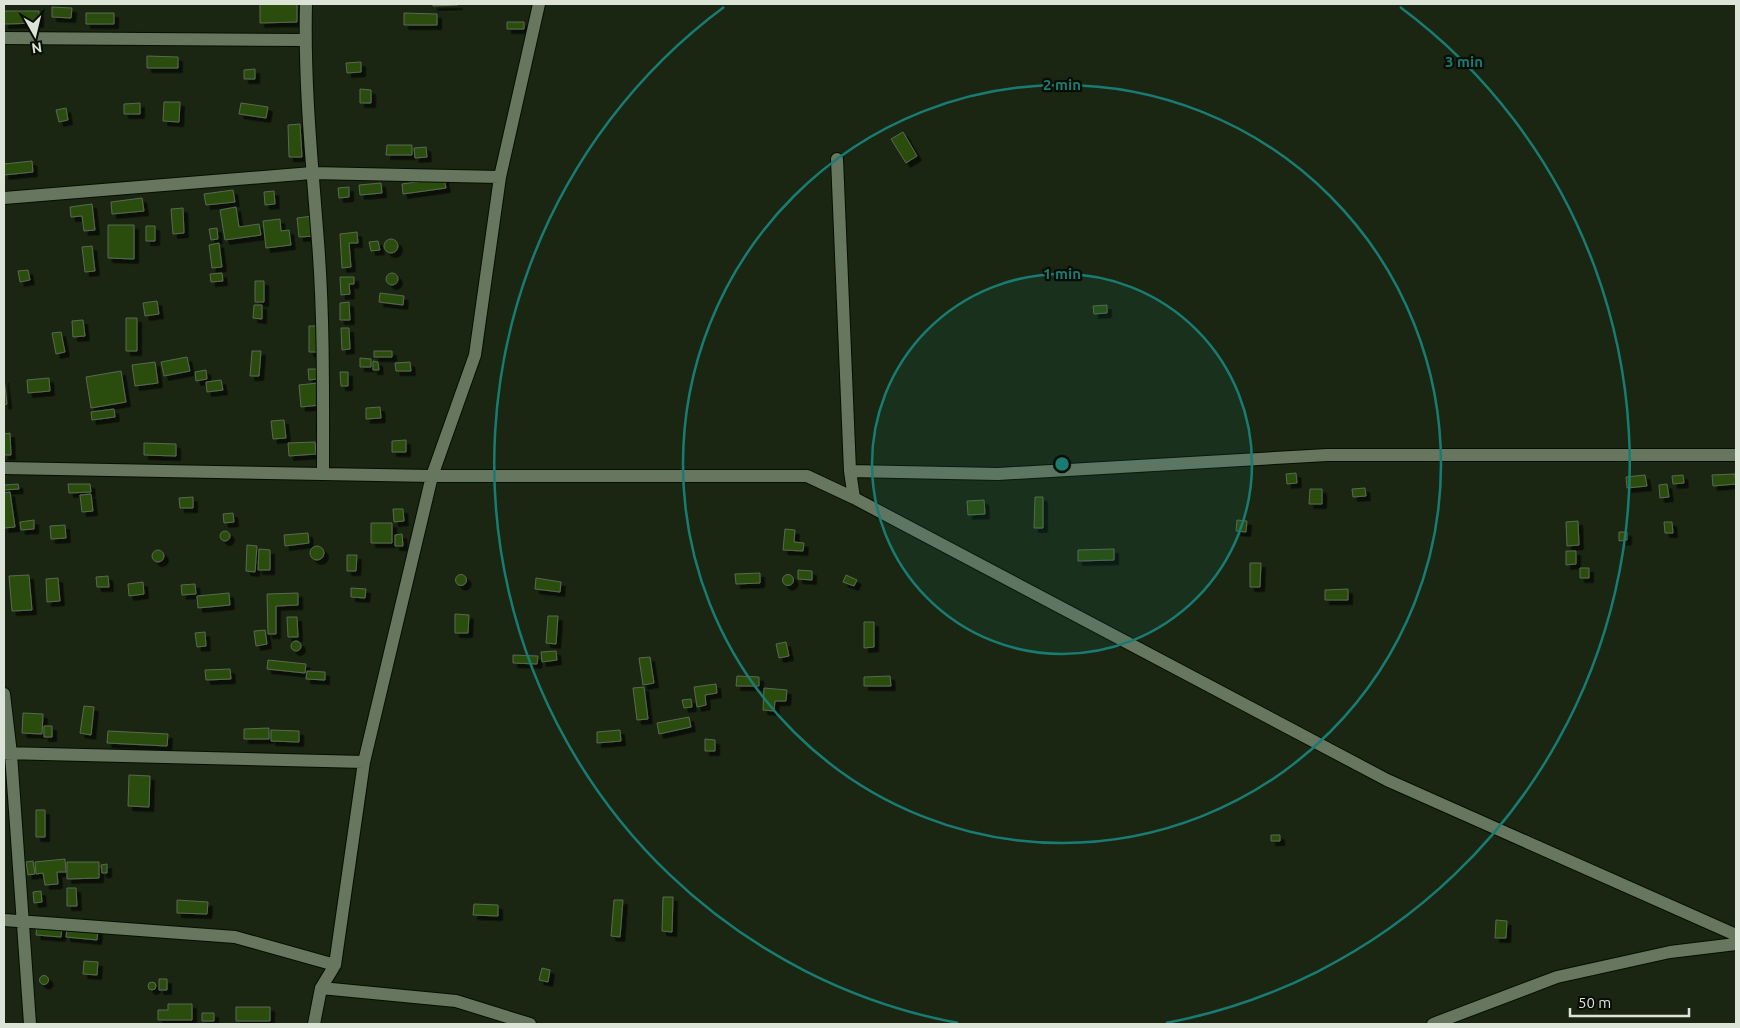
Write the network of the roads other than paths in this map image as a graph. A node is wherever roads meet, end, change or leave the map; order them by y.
1 (306, 4) edge
2 (539, 4) edge
3 (4, 38) edge
4 (305, 40) junction
5 (837, 159) dead end
6 (312, 173) junction
7 (500, 177) junction
8 (4, 198) edge
9 (1736, 455) edge
10 (4, 468) edge
11 (850, 471) junction
12 (323, 474) junction
13 (432, 476) junction
14 (854, 498) junction
15 (4, 694) edge
16 (7, 754) edge
17 (364, 762) junction
18 (4, 920) edge
19 (23, 920) junction
20 (1736, 935) edge
21 (1736, 944) edge
22 (335, 965) junction
23 (320, 988) junction
24 (30, 1024) edge
25 (314, 1024) edge
26 (530, 1024) edge
27 (1433, 1024) edge

1 - 4 street
2 - 7 street
3 - 4 street
4 - 6 street
5 - 11 street
6 - 7 street
6 - 8 street
6 - 12 street
7 - 13 street
9 - 11 street
10 - 12 street
11 - 14 street
12 - 13 street
13 - 14 street
13 - 17 street
14 - 20 street
15 - 16 street
16 - 17 street
16 - 19 street
17 - 22 street
18 - 19 street
19 - 22 street
19 - 24 street
21 - 27 street
22 - 23 street
23 - 25 street
23 - 26 street

